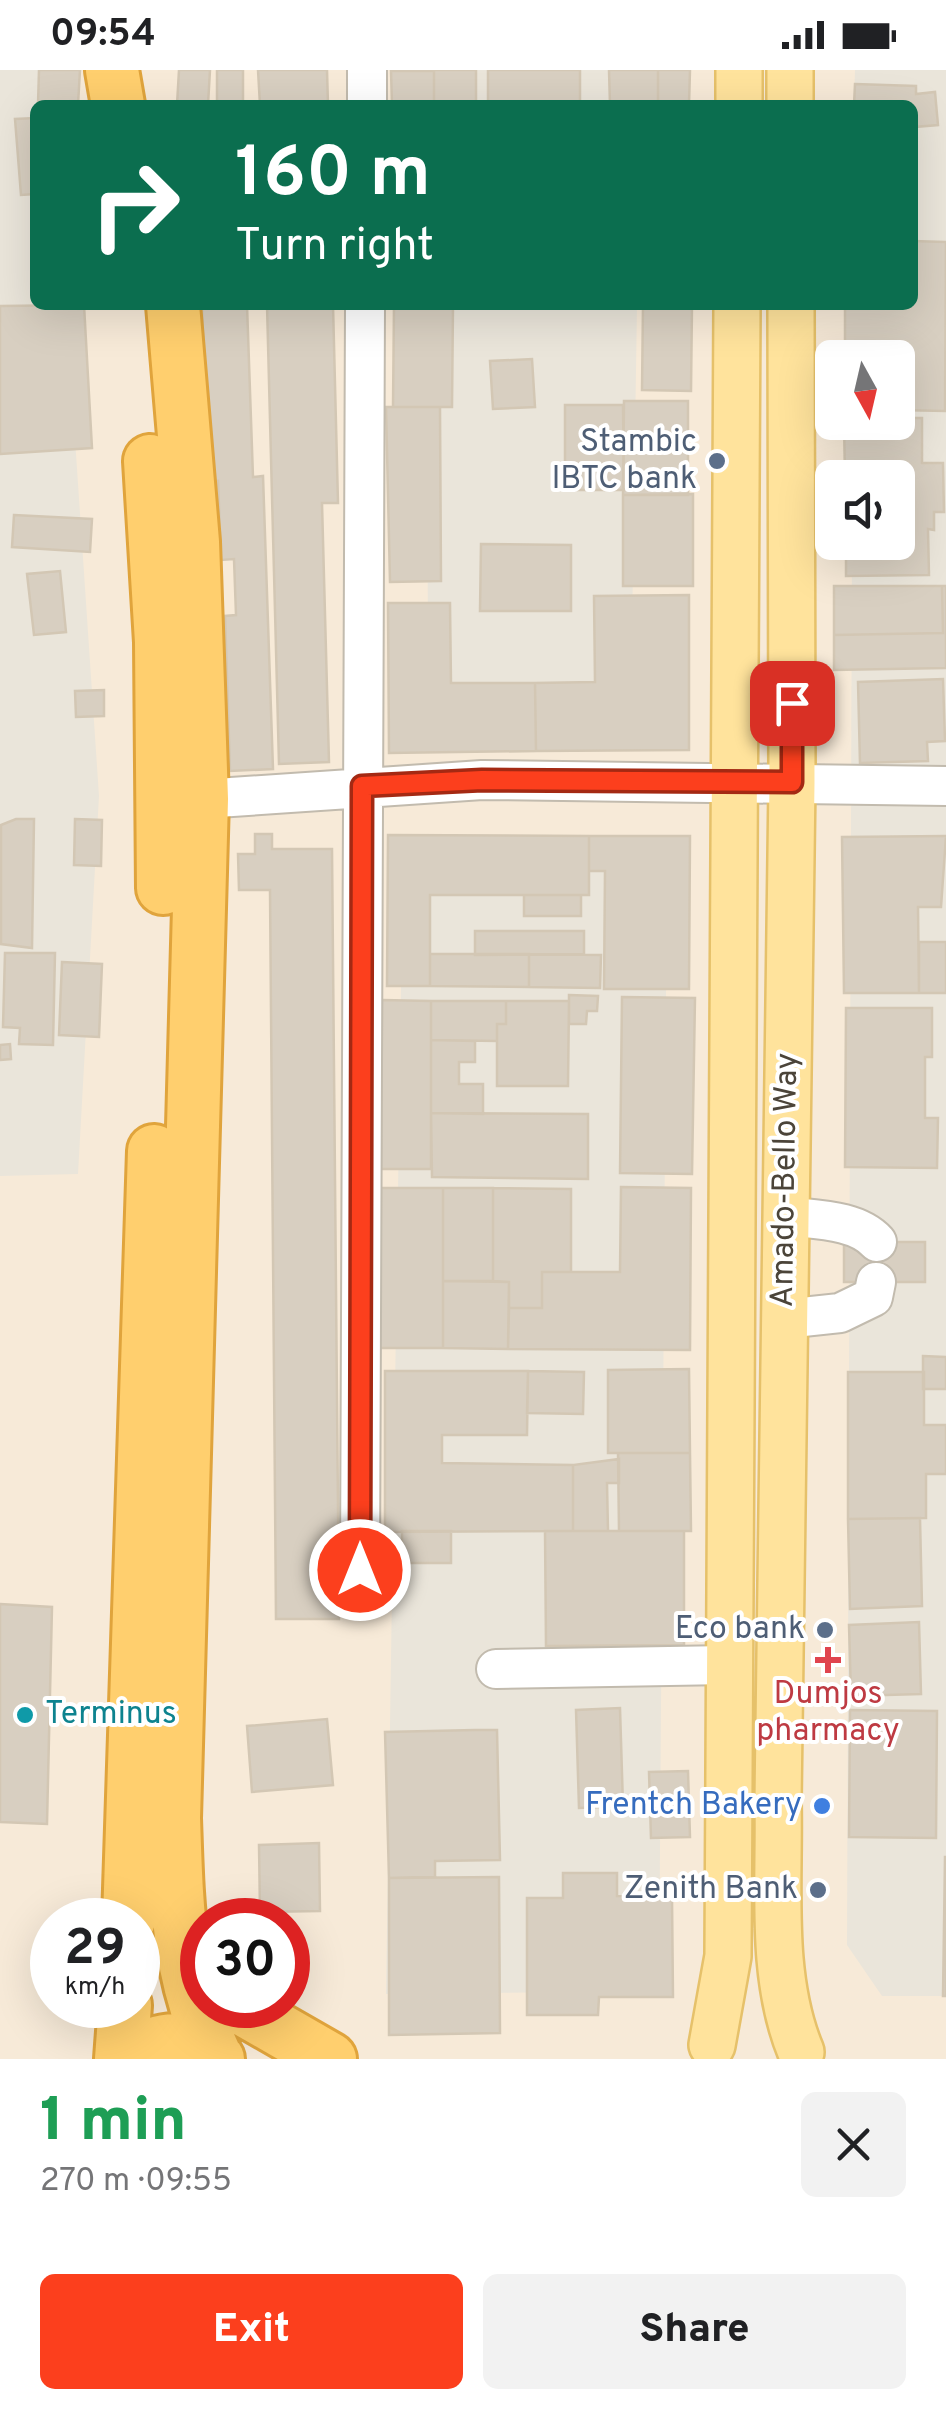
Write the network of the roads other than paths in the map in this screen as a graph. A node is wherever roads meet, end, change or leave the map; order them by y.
1 (112, 70) edge
2 (145, 70) edge
3 (367, 70) edge
4 (739, 70) edge
5 (790, 70) edge
6 (117, 100) edge
7 (149, 100) edge
8 (367, 100) edge
9 (738, 100) edge
10 (790, 100) edge
11 (139, 310) edge
12 (173, 310) edge
13 (366, 310) edge
14 (737, 310) edge
15 (790, 310) edge
16 (734, 782) junction
17 (792, 782) junction
18 (362, 786) junction
19 (946, 786) edge
20 (202, 799) junction
21 (786, 1216) junction
22 (876, 1242) dead end
23 (876, 1282) dead end
24 (784, 1319) junction
25 (360, 1570) dead end
26 (728, 1665) junction
27 (496, 1668) dead end
28 (130, 1898) edge
29 (184, 1898) edge
30 (123, 2028) edge
31 (202, 2028) edge
32 (276, 2028) edge
33 (705, 2052) edge
34 (803, 2056) edge
35 (216, 2057) edge
36 (120, 2059) edge
37 (131, 2059) edge
38 (330, 2059) edge

1 - 6 highway
2 - 7 highway
3 - 8 street
4 - 9 main road
5 - 10 main road
11 - 28 highway
12 - 20 highway
13 - 18 street
14 - 16 main road, Amado-Bello Way
15 - 17 main road, Amado-Bello Way
16 - 17 street
16 - 18 street
16 - 26 main road, Amado-Bello Way
17 - 19 street
17 - 21 main road, Amado-Bello Way
18 - 20 street
18 - 25 street
20 - 29 highway
21 - 22 street
21 - 24 main road, Amado-Bello Way
23 - 24 street
24 - 34 main road, Amado-Bello Way
26 - 27 street
26 - 33 main road, Amado-Bello Way
30 - 36 highway
31 - 35 highway
32 - 38 highway
33 - 34 main road
35 - 37 highway

